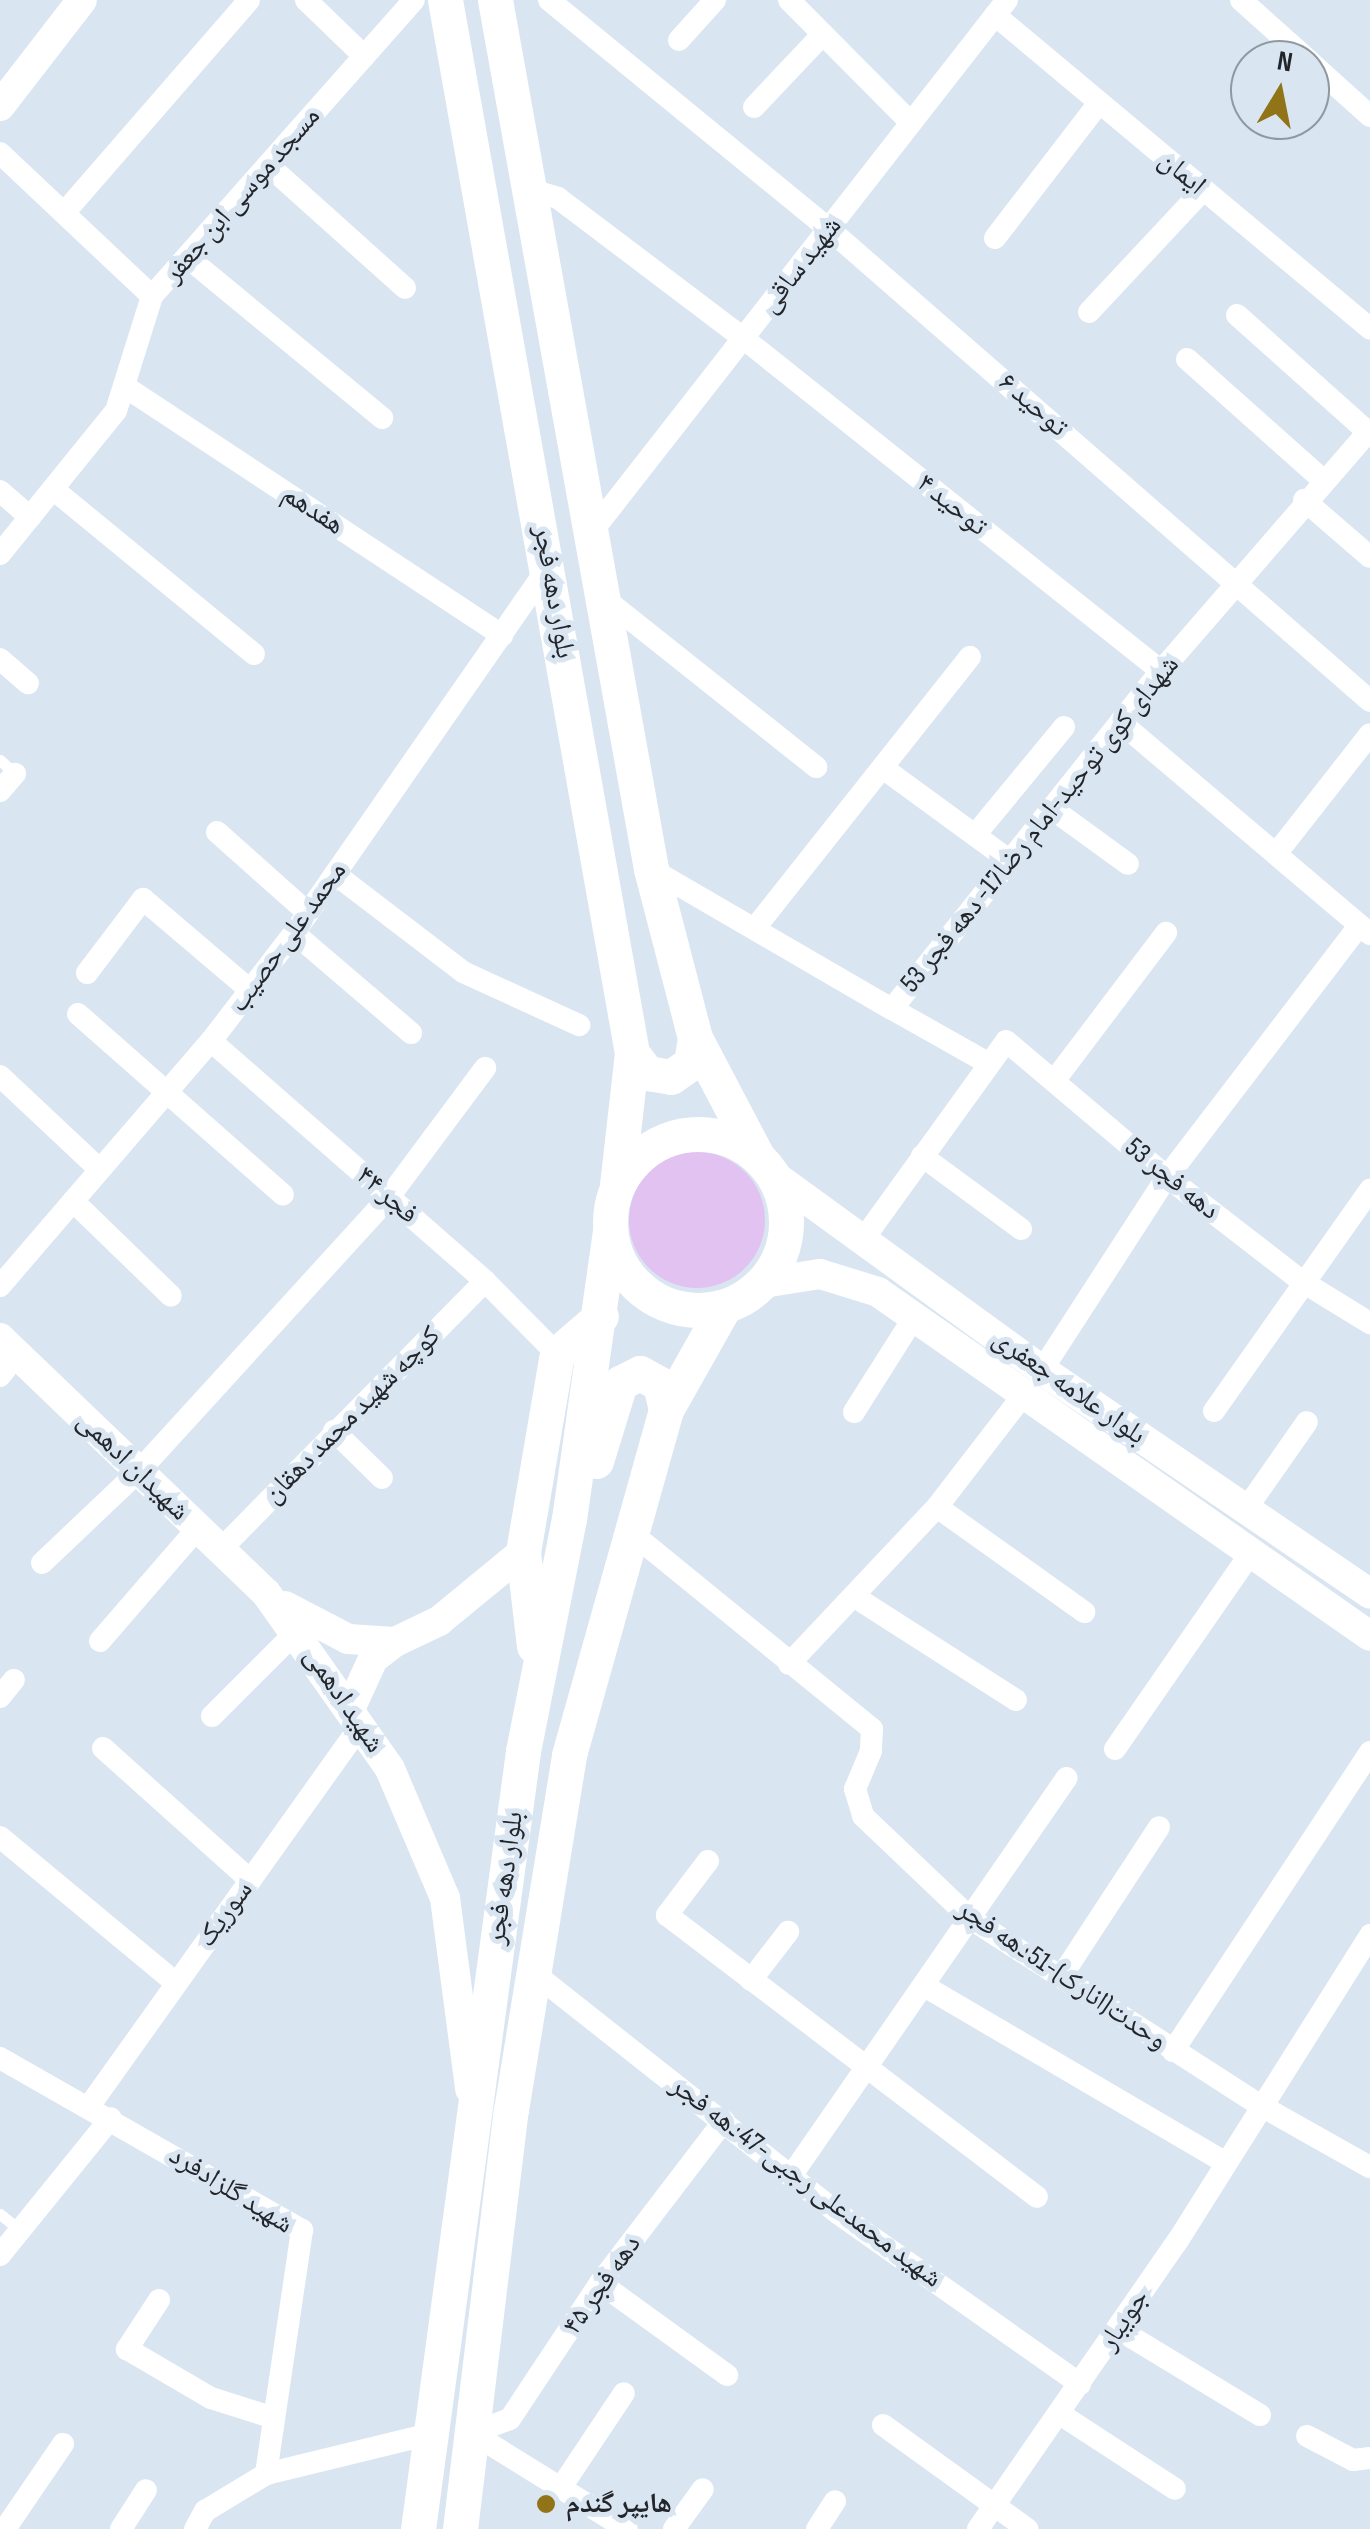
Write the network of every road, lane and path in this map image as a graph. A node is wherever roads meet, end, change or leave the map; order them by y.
1 (82, 0) edge
2 (250, 0) edge
3 (306, 0) edge
4 (414, 0) edge
5 (445, 0) edge
6 (496, 0) edge
7 (549, 0) edge
8 (715, 0) edge
9 (788, 0) edge
10 (1241, 0) edge
11 (1001, 8) edge
12 (580, 9) edge
13 (823, 34) junction
14 (679, 40) dead end
15 (1286, 40) edge
16 (364, 56) junction
17 (1330, 80) edge
18 (1100, 104) junction
19 (0, 106) edge
20 (754, 107) dead end
21 (1370, 116) edge
22 (911, 123) junction
23 (0, 153) edge
24 (268, 165) junction
25 (532, 190) junction
26 (1202, 190) junction
27 (64, 213) junction
28 (828, 229) junction
29 (995, 238) dead end
30 (187, 256) junction
31 (405, 288) dead end
32 (152, 296) junction
33 (1089, 312) dead end
34 (1236, 316) dead end
35 (1370, 330) edge
36 (743, 338) junction
37 (1188, 359) dead end
38 (124, 386) junction
39 (382, 418) dead end
40 (1369, 431) edge
41 (1323, 480) junction
42 (53, 489) junction
43 (0, 492) edge
44 (1304, 500) junction
45 (30, 517) junction
46 (594, 529) junction
47 (0, 554) edge
48 (1370, 557) edge
49 (549, 566) junction
50 (1238, 582) junction
51 (605, 599) junction
52 (502, 635) junction
53 (254, 654) dead end
54 (970, 657) dead end
55 (0, 660) edge
56 (1161, 671) junction
57 (28, 682) dead end
58 (1370, 701) edge
59 (1120, 722) junction
60 (1064, 727) dead end
61 (1370, 734) edge
62 (816, 766) dead end
63 (883, 768) junction
64 (1051, 808) junction
65 (217, 832) dead end
66 (975, 836) junction
67 (1276, 854) junction
68 (1010, 861) junction
69 (1128, 864) dead end
70 (651, 869) junction
71 (335, 874) junction
72 (308, 913) junction
73 (755, 928) junction
74 (1365, 930) edge
75 (294, 933) junction
76 (1166, 934) dead end
77 (87, 973) dead end
78 (250, 990) junction
79 (892, 1009) junction
80 (78, 1014) dead end
81 (579, 1025) dead end
82 (410, 1033) dead end
83 (695, 1038) junction
84 (211, 1041) junction
85 (632, 1053) junction
86 (988, 1063) junction
87 (486, 1068) dead end
88 (0, 1076) edge
89 (1054, 1081) junction
90 (166, 1093) junction
91 (922, 1156) junction
92 (765, 1165) junction
93 (100, 1170) junction
94 (1167, 1177) junction
95 (617, 1185) junction
96 (1370, 1190) edge
97 (283, 1195) dead end
98 (389, 1197) junction
99 (74, 1201) junction
100 (1020, 1229) dead end
101 (610, 1230) junction
102 (862, 1241) junction
103 (485, 1281) junction
104 (1303, 1282) junction
105 (763, 1283) junction
106 (0, 1286) edge
107 (171, 1296) dead end
108 (724, 1307) junction
109 (601, 1316) junction
110 (914, 1318) junction
111 (1370, 1322) edge
112 (557, 1354) junction
113 (6, 1356) edge
114 (1033, 1382) junction
115 (666, 1410) junction
116 (1214, 1411) dead end
117 (854, 1412) dead end
118 (1308, 1422) dead end
119 (334, 1432) junction
120 (139, 1471) junction
121 (382, 1478) dead end
122 (937, 1507) junction
123 (1246, 1509) junction
124 (569, 1519) junction
125 (198, 1528) junction
126 (628, 1530) junction
127 (1240, 1543) junction
128 (221, 1549) junction
129 (523, 1552) junction
130 (42, 1563) dead end
131 (266, 1593) junction
132 (1370, 1594) edge
133 (855, 1597) junction
134 (1084, 1612) dead end
135 (297, 1632) junction
136 (1370, 1636) edge
137 (100, 1641) dead end
138 (394, 1642) junction
139 (788, 1664) junction
140 (538, 1679) junction
141 (1016, 1700) dead end
142 (212, 1716) dead end
143 (356, 1716) junction
144 (103, 1748) dead end
145 (1116, 1749) dead end
146 (1370, 1752) edge
147 (1067, 1778) dead end
148 (1159, 1827) dead end
149 (0, 1837) edge
150 (708, 1861) dead end
151 (250, 1880) junction
152 (971, 1919) junction
153 (788, 1932) dead end
154 (1370, 1935) edge
155 (535, 1974) junction
156 (1061, 1978) junction
157 (751, 1980) junction
158 (176, 1983) junction
159 (926, 1987) junction
160 (1173, 2051) junction
161 (0, 2058) edge
162 (869, 2069) junction
163 (472, 2102) junction
164 (1258, 2104) junction
165 (90, 2105) junction
166 (112, 2118) junction
167 (724, 2121) junction
168 (1224, 2162) junction
169 (1370, 2167) edge
170 (791, 2176) junction
171 (1037, 2197) dead end
172 (0, 2214) edge
173 (20, 2230) junction
174 (0, 2254) edge
175 (600, 2283) junction
176 (159, 2300) dead end
177 (1118, 2329) junction
178 (727, 2376) dead end
179 (1080, 2384) junction
180 (624, 2394) dead end
181 (1060, 2414) junction
182 (1260, 2415) dead end
183 (274, 2418) junction
184 (883, 2425) dead end
185 (472, 2432) junction
186 (430, 2434) junction
187 (1307, 2436) dead end
188 (63, 2444) dead end
189 (1370, 2458) edge
190 (266, 2474) junction
191 (560, 2489) junction
192 (703, 2489) dead end
193 (1175, 2489) dead end
194 (146, 2490) dead end
195 (835, 2501) dead end
196 (993, 2508) junction
197 (5, 2529) edge
198 (122, 2529) edge
199 (195, 2529) edge
200 (418, 2529) edge
201 (460, 2529) edge
202 (628, 2529) edge
203 (674, 2529) edge
204 (817, 2529) edge
205 (978, 2529) edge
206 (1027, 2529) edge

1 - 19 main road
2 - 27 street
3 - 16 street
4 - 16 street, مسجد موسی ابن جعفر
5 - 49 main road, بلوار دهه فجر
6 - 25 main road, بلوار دهه فجر
7 - 12 street, توحید ۶
8 - 14 street
9 - 13 street
10 - 15 street
11 - 18 street, ایمان
11 - 22 street, شهید ساقی
12 - 28 street, توحید ۶
13 - 20 street
13 - 22 street
16 - 24 street, مسجد موسی ابن جعفر
17 - 21 street
18 - 26 street, ایمان
18 - 29 street
22 - 28 street, شهید ساقی
23 - 27 street
24 - 30 street, مسجد موسی ابن جعفر
24 - 31 street
25 - 36 street, توحید ۴
25 - 46 main road, بلوار دهه فجر
26 - 33 street
26 - 35 street, ایمان
27 - 32 street
28 - 36 street, شهید ساقی
28 - 50 street, توحید ۶
30 - 32 street, مسجد موسی ابن جعفر
30 - 39 street
32 - 38 street, مسجد موسی ابن جعفر
34 - 40 street
36 - 46 street, شهید ساقی
36 - 56 street, توحید ۴
37 - 41 street
38 - 42 street, مسجد موسی ابن جعفر
38 - 52 street, هفدهم
40 - 41 street, شهدای کوی توحید-امام رضا17- دهه فجر 53
41 - 44 street, شهدای کوی توحید-امام رضا17- دهه فجر 53
42 - 45 street, مسجد موسی ابن جعفر
42 - 53 street
43 - 45 street
44 - 48 street
44 - 50 street, شهدای کوی توحید-امام رضا17- دهه فجر 53
45 - 47 street, مسجد موسی ابن جعفر
46 - 51 main road, بلوار دهه فجر
49 - 52 street, محمد علی حصیب
49 - 85 main road, بلوار دهه فجر
50 - 56 street, شهدای کوی توحید-امام رضا17- دهه فجر 53
50 - 58 street, توحید ۶
51 - 62 street
51 - 70 main road, بلوار دهه فجر
52 - 71 street, محمد علی حصیب
54 - 63 street
55 - 57 street
56 - 59 street, شهدای کوی توحید-امام رضا17- دهه فجر 53
59 - 64 street, شهدای کوی توحید-امام رضا17- دهه فجر 53
59 - 67 street
60 - 66 street
61 - 67 street
63 - 66 street
63 - 73 street
64 - 68 street, شهدای کوی توحید-امام رضا17- دهه فجر 53
64 - 69 street
65 - 72 street
66 - 68 street
67 - 74 street
68 - 79 street, شهدای کوی توحید-امام رضا17- دهه فجر 53
70 - 73 street, شهدای کوی توحید-امام رضا17- دهه فجر 53
70 - 83 main road, بلوار دهه فجر
71 - 72 street, محمد علی حصیب
71 - 81 street
72 - 75 street, محمد علی حصیب
73 - 79 street, شهدای کوی توحید-امام رضا17- دهه فجر 53
74 - 94 street
75 - 78 street, محمد علی حصیب
75 - 82 street
76 - 89 street
77 - 78 street
78 - 84 street, محمد علی حصیب
79 - 86 street
80 - 90 street
83 - 85 main road
83 - 92 main road, بلوار دهه فجر
84 - 90 street, محمد علی حصیب
84 - 98 street, فجر ۴۴
85 - 95 main road, بلوار دهه فجر
86 - 89 street, دهه فجر 53
86 - 91 street
87 - 98 street
88 - 93 street
89 - 94 street, دهه فجر 53
90 - 93 street, محمد علی حصیب
90 - 97 street
91 - 100 street
91 - 102 street
92 - 95 main road
92 - 102 main road, بلوار علامه جعفری
92 - 105 main road
93 - 99 street, محمد علی حصیب
94 - 104 street, دهه فجر 53
94 - 114 street
95 - 101 main road
96 - 104 street
98 - 103 street, فجر ۴۴
98 - 120 street
99 - 106 street, محمد علی حصیب
99 - 107 street
101 - 108 main road
101 - 109 main road, بلوار دهه فجر
102 - 114 main road, بلوار علامه جعفری
103 - 112 street, فجر ۴۴
103 - 119 street, کوچه شهید محمد دهقان
104 - 111 street, دهه فجر 53
104 - 116 street
105 - 108 main road
105 - 110 main road, بلوار علامه جعفری
108 - 115 main road, بلوار دهه فجر
109 - 112 main road
109 - 124 main road, بلوار دهه فجر
110 - 114 main road, بلوار علامه جعفری
110 - 117 street
112 - 129 main road
113 - 120 main road, شهیدان ادهمی
114 - 122 street
114 - 123 main road, بلوار علامه جعفری
114 - 127 main road, بلوار علامه جعفری
115 - 124 main road
115 - 126 main road, بلوار دهه فجر
118 - 123 street
119 - 121 street
119 - 128 street, کوچه شهید محمد دهقان
120 - 125 main road, شهیدان ادهمی
120 - 130 street
122 - 133 street
122 - 134 street
123 - 127 main road
123 - 132 main road, بلوار علامه جعفری
124 - 140 main road, بلوار دهه فجر
125 - 128 main road, شهیدان ادهمی
125 - 137 street
126 - 139 street, وحدت(انارک)-51دهه فجر
126 - 155 main road, بلوار دهه فجر
127 - 136 main road, بلوار علامه جعفری
127 - 145 street
128 - 131 main road, شهیدان ادهمی
129 - 138 main road
129 - 140 main road
131 - 135 main road, شهید ادهمی
131 - 138 main road, شهید ادهمی
133 - 139 street
133 - 141 street
135 - 142 street
135 - 143 main road, شهید ادهمی
138 - 143 main road
139 - 152 street, وحدت(انارک)-51دهه فجر
140 - 163 main road, بلوار دهه فجر
143 - 151 street, سوریک
143 - 163 main road, شهید ادهمی
144 - 151 street
146 - 160 street
147 - 152 street
148 - 156 street
149 - 158 street
150 - 157 street
151 - 158 street, سوریک
152 - 156 street, وحدت(انارک)-51دهه فجر
152 - 159 street
153 - 157 street
154 - 164 street, جویبار
155 - 167 street, شهید محمدعلی رجبی-47دهه فجر
155 - 185 main road, بلوار دهه فجر
156 - 160 street, وحدت(انارک)-51دهه فجر
157 - 162 street
158 - 165 street, سوریک
159 - 162 street
159 - 168 street
160 - 164 street, وحدت(انارک)-51دهه فجر
161 - 165 street, شهید گلزادفرد
162 - 170 street
162 - 171 street
163 - 186 main road, بلوار دهه فجر
164 - 168 street, جویبار
164 - 169 street, وحدت(انارک)-51دهه فجر
165 - 166 street, شهید گلزادفرد
166 - 173 street
166 - 183 street, شهید گلزادفرد
167 - 170 street, شهید محمدعلی رجبی-47دهه فجر
167 - 175 street, دهه فجر ۴۵
168 - 177 street, جویبار
170 - 179 street, شهید محمدعلی رجبی-47دهه فجر
172 - 173 lane
173 - 174 street
175 - 178 street
175 - 185 street, دهه فجر ۴۵
176 - 183 street
177 - 179 street, جویبار
177 - 182 street
179 - 181 street, جویبار
180 - 191 street
181 - 193 street
181 - 196 street, جویبار
183 - 190 street, شهید گلزادفرد
184 - 196 street
185 - 191 street
185 - 201 main road, بلوار دهه فجر
186 - 190 street
186 - 200 main road, بلوار دهه فجر
187 - 189 street
188 - 197 street
190 - 199 street
191 - 202 street
192 - 203 street
194 - 198 street
195 - 204 street
196 - 205 street, جویبار
196 - 206 street

